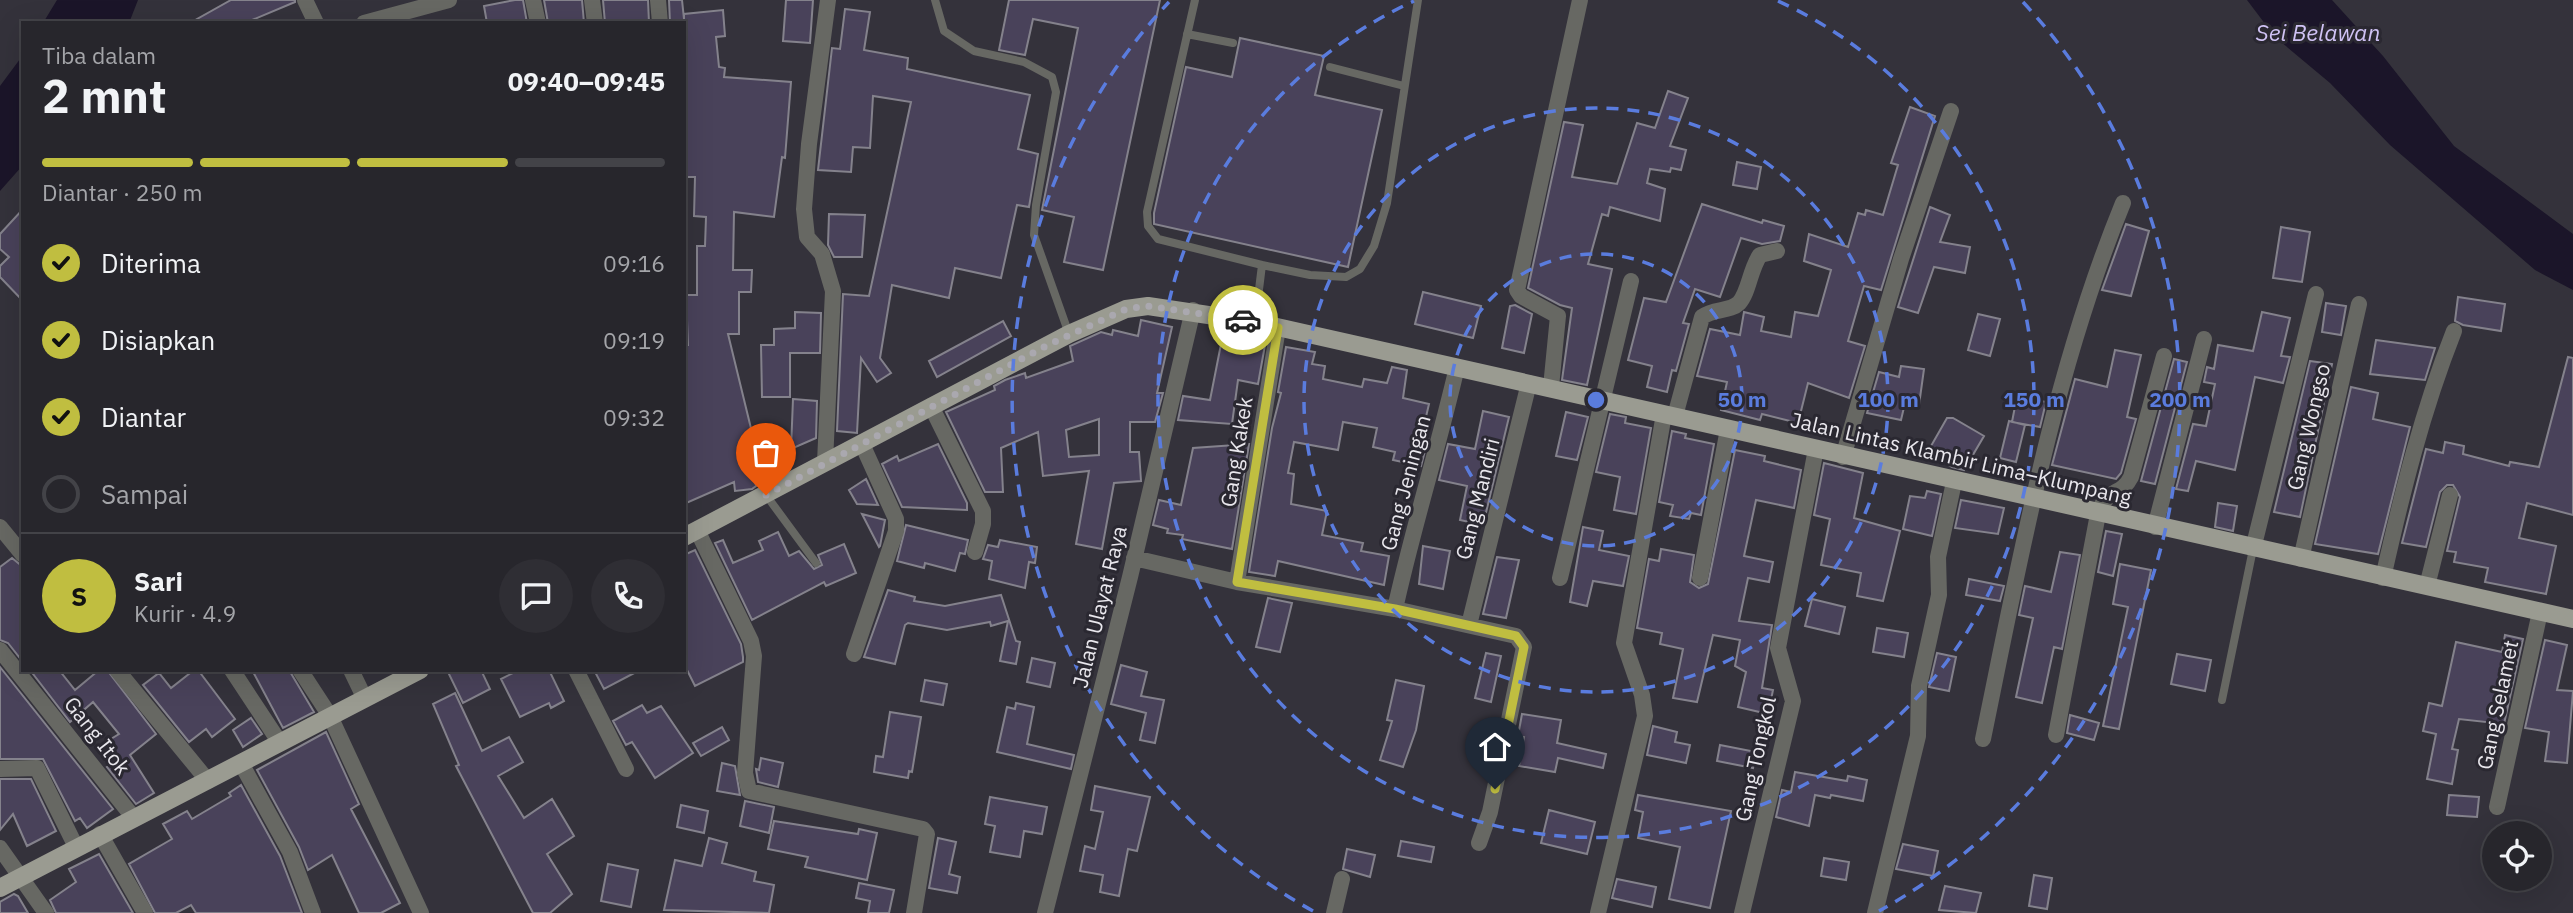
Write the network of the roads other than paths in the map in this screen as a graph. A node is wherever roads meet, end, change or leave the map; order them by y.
1 (305, 0) edge
2 (449, 0) edge
3 (533, 0) edge
4 (592, 0) edge
5 (658, 0) edge
6 (828, 0) edge
7 (935, 0) edge
8 (1195, 0) edge
9 (1419, 0) edge
10 (1580, 0) edge
11 (315, 21) edge
12 (371, 21) edge
13 (538, 21) edge
14 (595, 21) edge
15 (660, 21) edge
16 (1187, 34) junction
17 (1233, 43) dead end
18 (1330, 67) dead end
19 (1404, 86) junction
20 (1951, 111) dead end
21 (2123, 204) dead end
22 (1777, 251) dead end
23 (1262, 265) junction
24 (1631, 281) dead end
25 (2316, 294) dead end
26 (2359, 304) dead end
27 (1193, 310) junction
28 (1255, 322) junction
29 (1278, 328) junction
30 (2454, 331) dead end
31 (1069, 334) junction
32 (2204, 339) dead end
33 (2164, 356) dead end
34 (1457, 367) junction
35 (1529, 383) junction
36 (1551, 387) junction
37 (1602, 398) junction
38 (931, 406) junction
39 (1670, 415) junction
40 (1728, 429) junction
41 (862, 444) junction
42 (1816, 449) junction
43 (1843, 457) junction
44 (825, 462) junction
45 (1954, 482) junction
46 (766, 495) junction
47 (2450, 495) dead end
48 (2033, 499) junction
49 (2098, 514) junction
50 (0, 527) edge
51 (2155, 527) junction
52 (691, 533) edge
53 (2253, 549) junction
54 (975, 552) dead end
55 (21, 553) edge
56 (1135, 558) junction
57 (2301, 559) junction
58 (816, 562) dead end
59 (1560, 578) dead end
60 (1700, 578) dead end
61 (2383, 578) junction
62 (1237, 582) junction
63 (2427, 586) junction
64 (1395, 609) junction
65 (2540, 612) junction
66 (2573, 619) edge
67 (1469, 625) junction
68 (0, 650) edge
69 (854, 654) dead end
70 (119, 672) edge
71 (233, 672) edge
72 (301, 672) edge
73 (352, 672) edge
74 (416, 672) edge
75 (577, 672) edge
76 (364, 697) junction
77 (2222, 700) dead end
78 (330, 716) junction
79 (2056, 735) dead end
80 (1983, 739) dead end
81 (279, 743) junction
82 (242, 765) junction
83 (0, 769) edge
84 (626, 769) dead end
85 (208, 781) junction
86 (2497, 807) dead end
87 (133, 817) junction
88 (100, 834) junction
89 (1479, 844) dead end
90 (76, 847) junction
91 (0, 848) edge
92 (22, 876) junction
93 (1342, 879) dead end
94 (0, 888) edge
95 (46, 913) edge
96 (145, 913) edge
97 (313, 913) edge
98 (421, 913) edge
99 (914, 913) edge
100 (1045, 913) edge
101 (1334, 913) edge
102 (1598, 913) edge
103 (1742, 913) edge
104 (1875, 913) edge

1 - 11 street
2 - 12 street
3 - 13 street
4 - 14 street
5 - 15 street
6 - 44 street
7 - 31 lane
8 - 16 lane
9 - 19 lane
10 - 36 street
16 - 17 lane
16 - 23 lane
18 - 19 lane
19 - 23 lane
20 - 43 street
21 - 48 street
22 - 39 street
23 - 28 lane
24 - 37 street
25 - 53 street
26 - 57 street, Gang Wongso
27 - 28 main road, Jalan Lintas Klambir Lima–Klumpang
27 - 31 main road, Jalan Lintas Klambir Lima–Klumpang
27 - 56 street, Jalan Ulayat Raya
28 - 29 main road, Jalan Lintas Klambir Lima–Klumpang
29 - 34 main road, Jalan Lintas Klambir Lima–Klumpang
29 - 62 street, Gang Kakek
30 - 61 street
31 - 38 main road, Jalan Lintas Klambir Lima–Klumpang
32 - 51 street
33 - 49 street
34 - 35 main road, Jalan Lintas Klambir Lima–Klumpang
34 - 64 street, Gang Jeningan
35 - 36 main road, Jalan Lintas Klambir Lima–Klumpang
35 - 67 street, Gang Mandiri
36 - 37 main road, Jalan Lintas Klambir Lima–Klumpang
37 - 39 main road, Jalan Lintas Klambir Lima–Klumpang
37 - 59 street
38 - 41 main road, Jalan Lintas Klambir Lima–Klumpang
38 - 54 street
39 - 40 main road, Jalan Lintas Klambir Lima–Klumpang
39 - 102 street
40 - 42 main road, Jalan Lintas Klambir Lima–Klumpang
40 - 60 street
41 - 44 main road, Jalan Lintas Klambir Lima–Klumpang
41 - 69 street
42 - 43 main road, Jalan Lintas Klambir Lima–Klumpang
42 - 103 street, Gang Tongkol
43 - 45 main road, Jalan Lintas Klambir Lima–Klumpang
44 - 46 main road, Jalan Lintas Klambir Lima–Klumpang
45 - 48 main road, Jalan Lintas Klambir Lima–Klumpang
45 - 104 street
46 - 52 main road, Jalan Lintas Klambir Lima–Klumpang
46 - 58 lane
47 - 63 street
48 - 49 main road, Jalan Lintas Klambir Lima–Klumpang
48 - 80 street
49 - 51 main road, Jalan Lintas Klambir Lima–Klumpang
49 - 79 street
50 - 55 street
51 - 53 main road, Jalan Lintas Klambir Lima–Klumpang
52 - 99 street
53 - 57 main road, Jalan Lintas Klambir Lima–Klumpang
53 - 77 lane
56 - 62 street
56 - 100 street, Jalan Ulayat Raya
57 - 61 main road, Jalan Lintas Klambir Lima–Klumpang
61 - 63 main road, Jalan Lintas Klambir Lima–Klumpang
62 - 64 street
63 - 65 main road, Jalan Lintas Klambir Lima–Klumpang
64 - 67 street
65 - 66 main road, Jalan Lintas Klambir Lima–Klumpang
65 - 86 street, Gang Selamet
67 - 89 street
68 - 87 street, Gang Itok
70 - 85 street
71 - 81 street
72 - 78 street
73 - 76 street
74 - 76 main road
75 - 84 street
76 - 78 main road
78 - 81 main road
78 - 98 street
81 - 82 main road
82 - 85 main road
82 - 97 street
83 - 90 street
85 - 87 main road
87 - 88 main road
88 - 90 main road
88 - 96 street
90 - 92 main road
91 - 92 street
92 - 94 main road
92 - 95 street
93 - 101 street

